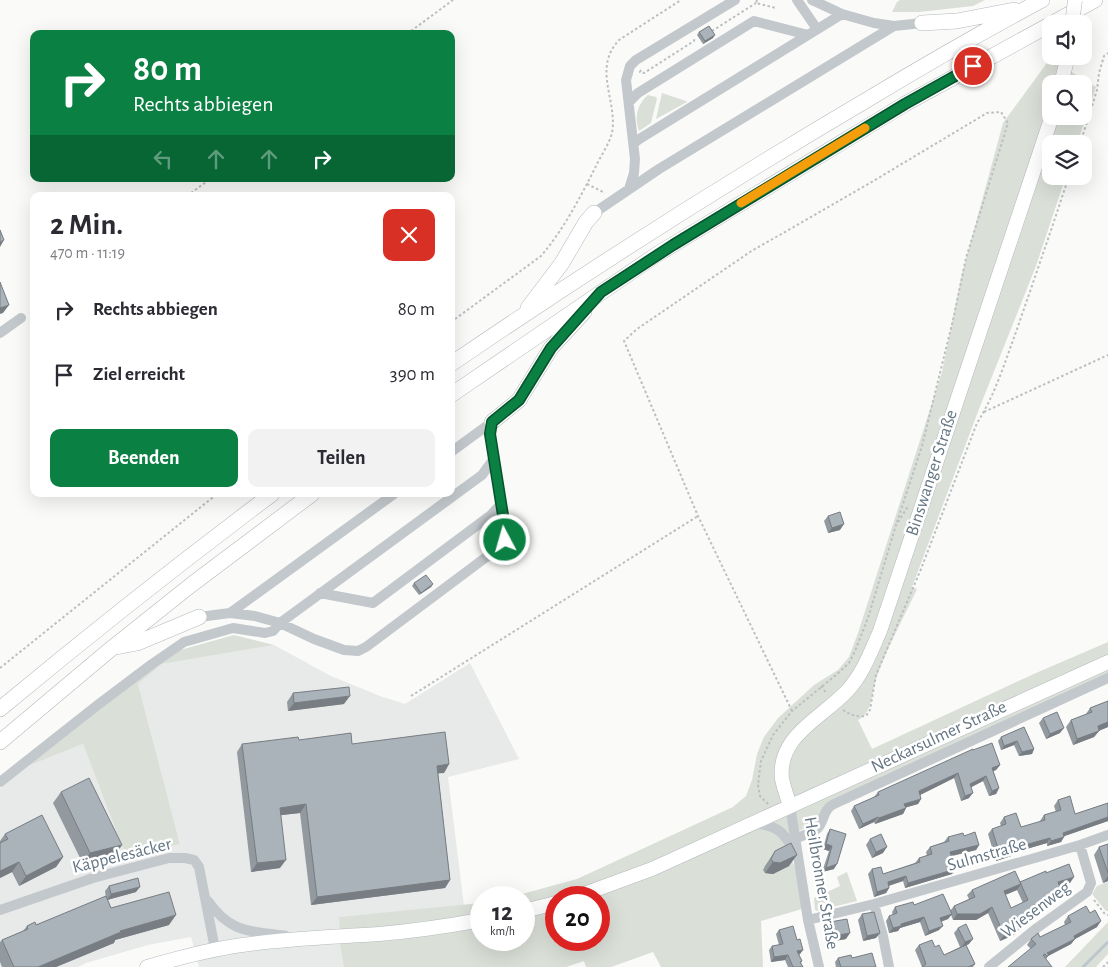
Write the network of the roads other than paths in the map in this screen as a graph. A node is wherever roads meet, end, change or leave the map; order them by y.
1 (735, 0) edge
2 (797, 0) edge
3 (812, 0) edge
4 (1075, 0) edge
5 (1095, 0) edge
6 (1036, 3) edge
7 (842, 14) junction
8 (1073, 15) edge
9 (922, 23) joint
10 (894, 26) junction
11 (817, 29) junction
12 (808, 35) junction
13 (629, 102) junction
14 (1044, 125) edge
15 (634, 143) junction
16 (630, 189) junction
17 (594, 213) joint
18 (601, 292) junction
19 (521, 316) junction
20 (21, 318) dead end
21 (0, 333) edge
22 (455, 361) edge
23 (455, 392) edge
24 (492, 422) junction
25 (455, 449) edge
26 (493, 460) junction
27 (455, 495) edge
28 (268, 497) edge
29 (308, 497) edge
30 (390, 497) edge
31 (452, 497) edge
32 (500, 505) junction
33 (320, 593) junction
34 (230, 613) junction
35 (199, 617) joint
36 (280, 623) junction
37 (112, 648) junction
38 (1108, 662) edge
39 (1108, 678) edge
40 (0, 709) edge
41 (0, 742) edge
42 (0, 782) edge
43 (790, 805) junction
44 (758, 820) junction
45 (1108, 835) edge
46 (796, 838) junction
47 (1080, 845) junction
48 (798, 855) junction
49 (605, 886) edge
50 (206, 898) junction
51 (874, 904) junction
52 (0, 910) edge
53 (808, 920) junction
54 (470, 922) edge
55 (302, 938) junction
56 (216, 949) junction
57 (147, 967) edge
58 (819, 967) edge
59 (889, 967) edge
60 (989, 967) edge

1 - 13 street
2 - 11 street
3 - 7 street
4 - 8 main road, bridge
5 - 18 highway
6 - 9 highway
6 - 19 highway
7 - 10 street
7 - 11 street
9 - 10 street
10 - 16 street
11 - 12 street
12 - 13 street
12 - 15 street
13 - 15 street
14 - 43 main road, Binswanger Straße
15 - 16 street
16 - 17 street
17 - 19 highway
18 - 23 highway
18 - 24 highway
19 - 22 highway
20 - 21 street
24 - 25 street
24 - 26 street
26 - 27 street
26 - 32 street
28 - 40 highway
29 - 37 highway
30 - 34 street
31 - 33 street
32 - 33 street
32 - 36 street
33 - 36 street
34 - 35 street
34 - 36 street
35 - 37 highway
36 - 42 street
37 - 41 highway
38 - 43 main road
39 - 46 street, Neckarsulmer Straße
43 - 44 main road
43 - 46 street, Heilbronner Straße
44 - 48 street
44 - 49 main road
45 - 47 street, Sulmstraße
46 - 48 street, Heilbronner Straße
47 - 51 street, Sulmstraße
47 - 60 street, Wiesenweg
48 - 53 street, Heilbronner Straße
50 - 52 street, Käppelesäcker
50 - 55 street
50 - 56 street, Käppelesäcker
51 - 53 street, Sulmstraße
51 - 59 street
53 - 58 street, Heilbronner Straße
54 - 55 main road
55 - 56 main road
56 - 57 main road

